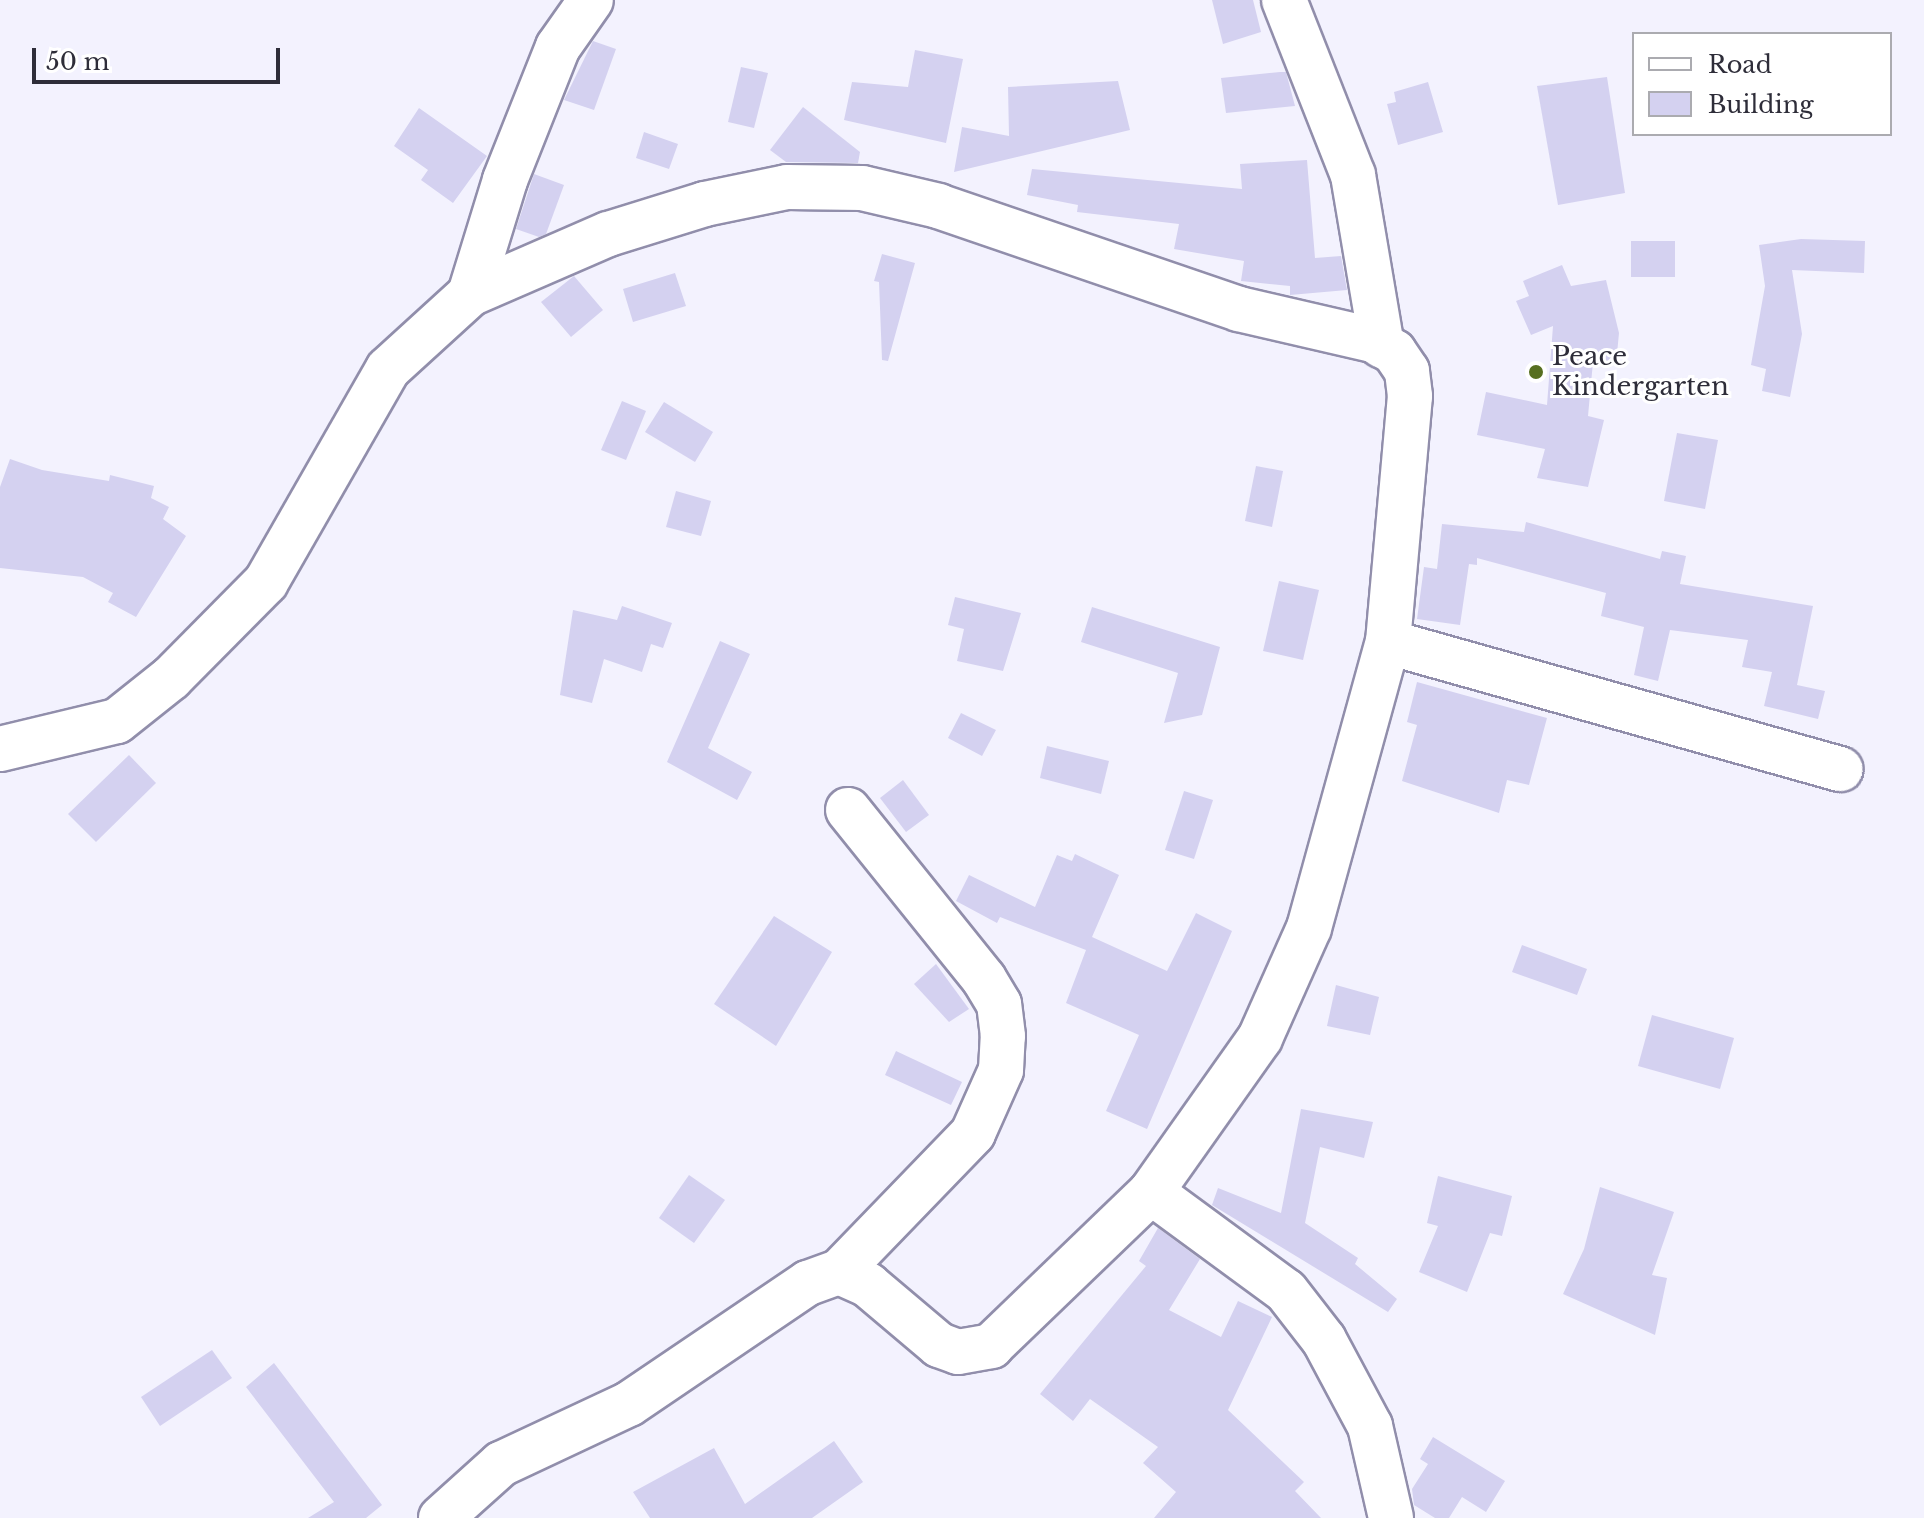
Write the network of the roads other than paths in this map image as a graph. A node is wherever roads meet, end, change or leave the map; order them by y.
1 (591, 0) edge
2 (1284, 0) edge
3 (470, 294) junction
4 (1382, 346) junction
5 (1388, 642) junction
6 (0, 749) edge
7 (1841, 769) dead end
8 (848, 810) dead end
9 (1151, 1192) junction
10 (839, 1272) junction
11 (441, 1518) edge
12 (1391, 1518) edge

1 - 3 street
2 - 4 street
3 - 4 street
3 - 6 street
4 - 5 street
5 - 7 street
5 - 9 street
8 - 10 street
9 - 10 street
9 - 12 street
10 - 11 street

